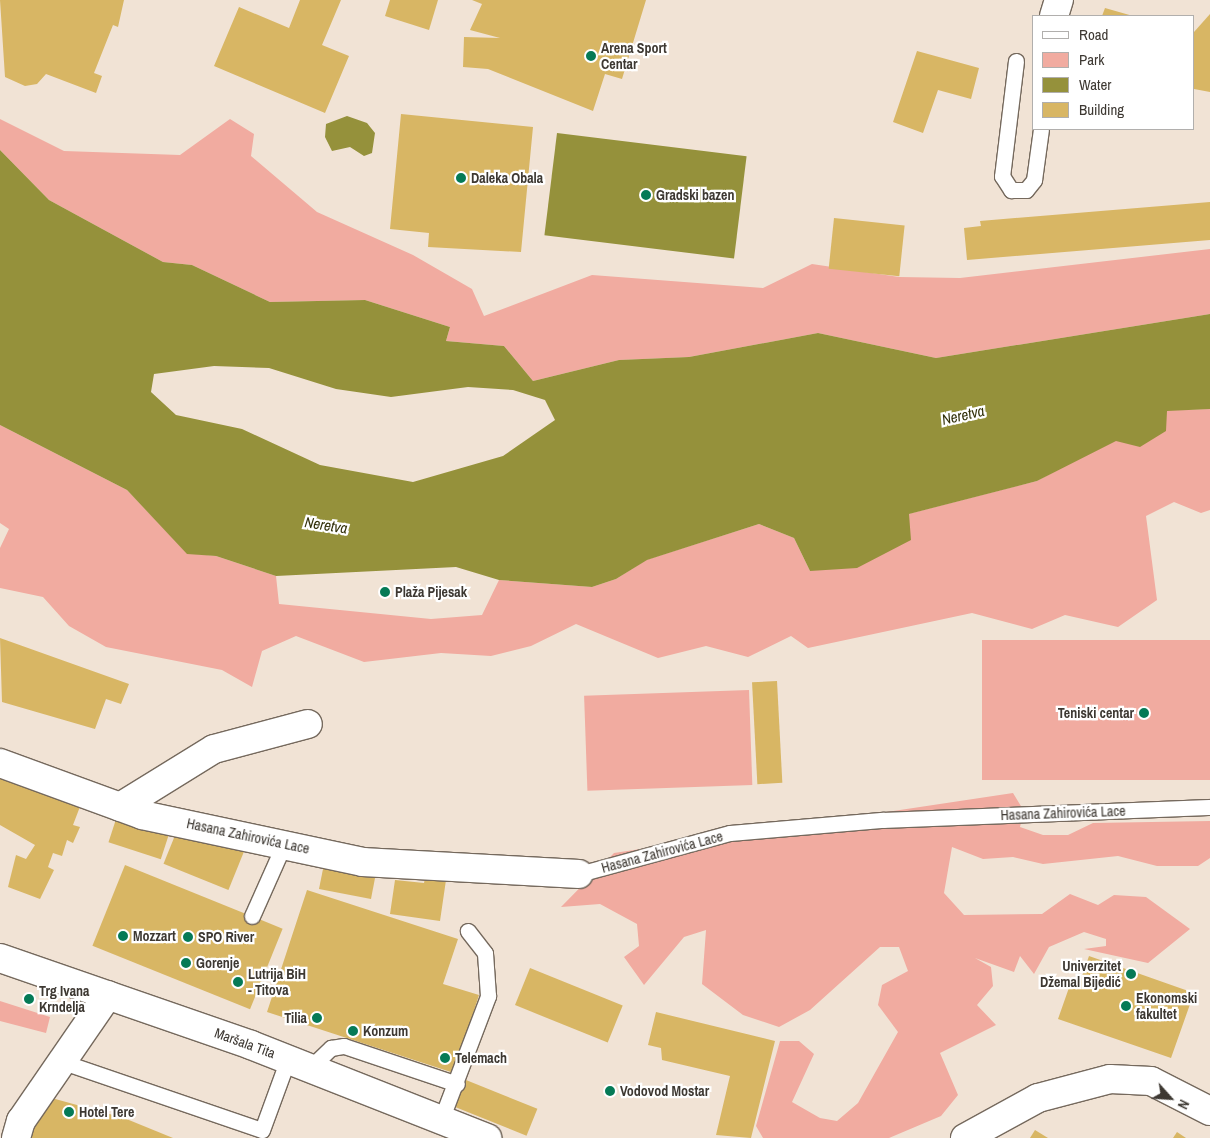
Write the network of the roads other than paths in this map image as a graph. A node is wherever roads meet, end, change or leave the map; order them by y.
1 (1059, 0) edge
2 (1054, 15) edge
3 (1016, 61) dead end
4 (1041, 130) edge
5 (308, 724) dead end
6 (0, 763) edge
7 (120, 807) junction
8 (1210, 807) edge
9 (284, 844) junction
10 (579, 874) joint
11 (252, 916) dead end
12 (468, 931) dead end
13 (0, 958) edge
14 (108, 995) junction
15 (63, 1062) junction
16 (299, 1064) junction
17 (457, 1084) junction
18 (1210, 1112) edge
19 (441, 1120) junction
20 (262, 1135) edge
21 (16, 1138) edge
22 (487, 1138) edge
23 (965, 1138) edge

1 - 2 street
3 - 4 lane
5 - 7 street
6 - 7 street, Hasana Zahirovića Lace
7 - 9 street, Hasana Zahirovića Lace
8 - 10 lane, Hasana Zahirovića Lace
9 - 10 street, Hasana Zahirovića Lace
9 - 11 lane
12 - 17 lane
13 - 14 street, Maršala Tita
14 - 15 street
14 - 16 street, Maršala Tita
15 - 20 lane
15 - 21 street
16 - 17 lane
16 - 19 street, Maršala Tita
16 - 20 lane
17 - 19 lane
18 - 23 street
19 - 22 street, Maršala Tita

